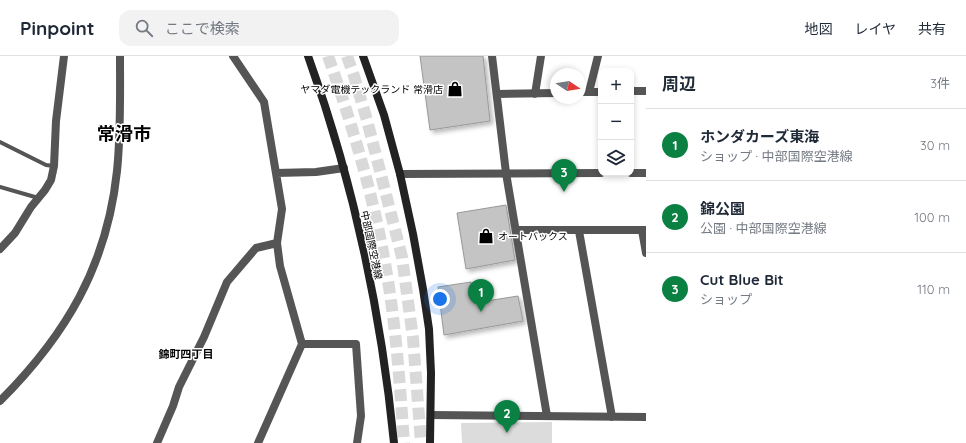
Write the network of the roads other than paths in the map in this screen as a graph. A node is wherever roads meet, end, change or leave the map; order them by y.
1 (64, 56) edge
2 (120, 56) edge
3 (233, 56) edge
4 (308, 56) edge
5 (363, 56) edge
6 (492, 56) edge
7 (541, 56) edge
8 (598, 56) edge
9 (634, 91) edge
10 (646, 91) edge
11 (586, 92) edge
12 (590, 92) junction
13 (598, 92) edge
14 (550, 93) edge
15 (497, 94) junction
16 (535, 94) junction
17 (0, 142) edge
18 (54, 166) junction
19 (344, 168) junction
20 (276, 172) junction
21 (506, 173) junction
22 (598, 173) edge
23 (634, 173) edge
24 (646, 173) edge
25 (400, 174) junction
26 (0, 187) edge
27 (37, 199) junction
28 (516, 230) junction
29 (644, 230) edge
30 (579, 231) junction
31 (277, 243) junction
32 (0, 249) edge
33 (646, 253) edge
34 (302, 344) junction
35 (0, 401) edge
36 (431, 415) junction
37 (547, 416) junction
38 (612, 417) junction
39 (646, 417) edge
40 (157, 443) edge
41 (258, 443) edge
42 (357, 443) edge
43 (394, 443) edge
44 (430, 443) edge

1 - 18 street
2 - 35 street
3 - 20 street
4 - 19 main road, 中部国際空港線
5 - 25 main road
6 - 15 street
7 - 16 street
8 - 12 street
9 - 10 street
11 - 12 street
12 - 13 street
14 - 16 street
15 - 16 street
15 - 21 street
17 - 18 lane
18 - 27 street
19 - 20 street
19 - 43 main road, 中部国際空港線
20 - 31 street
21 - 22 street
21 - 25 street
21 - 28 street
23 - 24 street
25 - 36 main road
26 - 27 lane
27 - 32 street
28 - 30 street
28 - 37 street
29 - 30 street
29 - 33 street
30 - 38 street
31 - 34 street
31 - 40 street
34 - 41 street
34 - 42 street
36 - 37 street
36 - 44 main road
37 - 38 street
38 - 39 street

